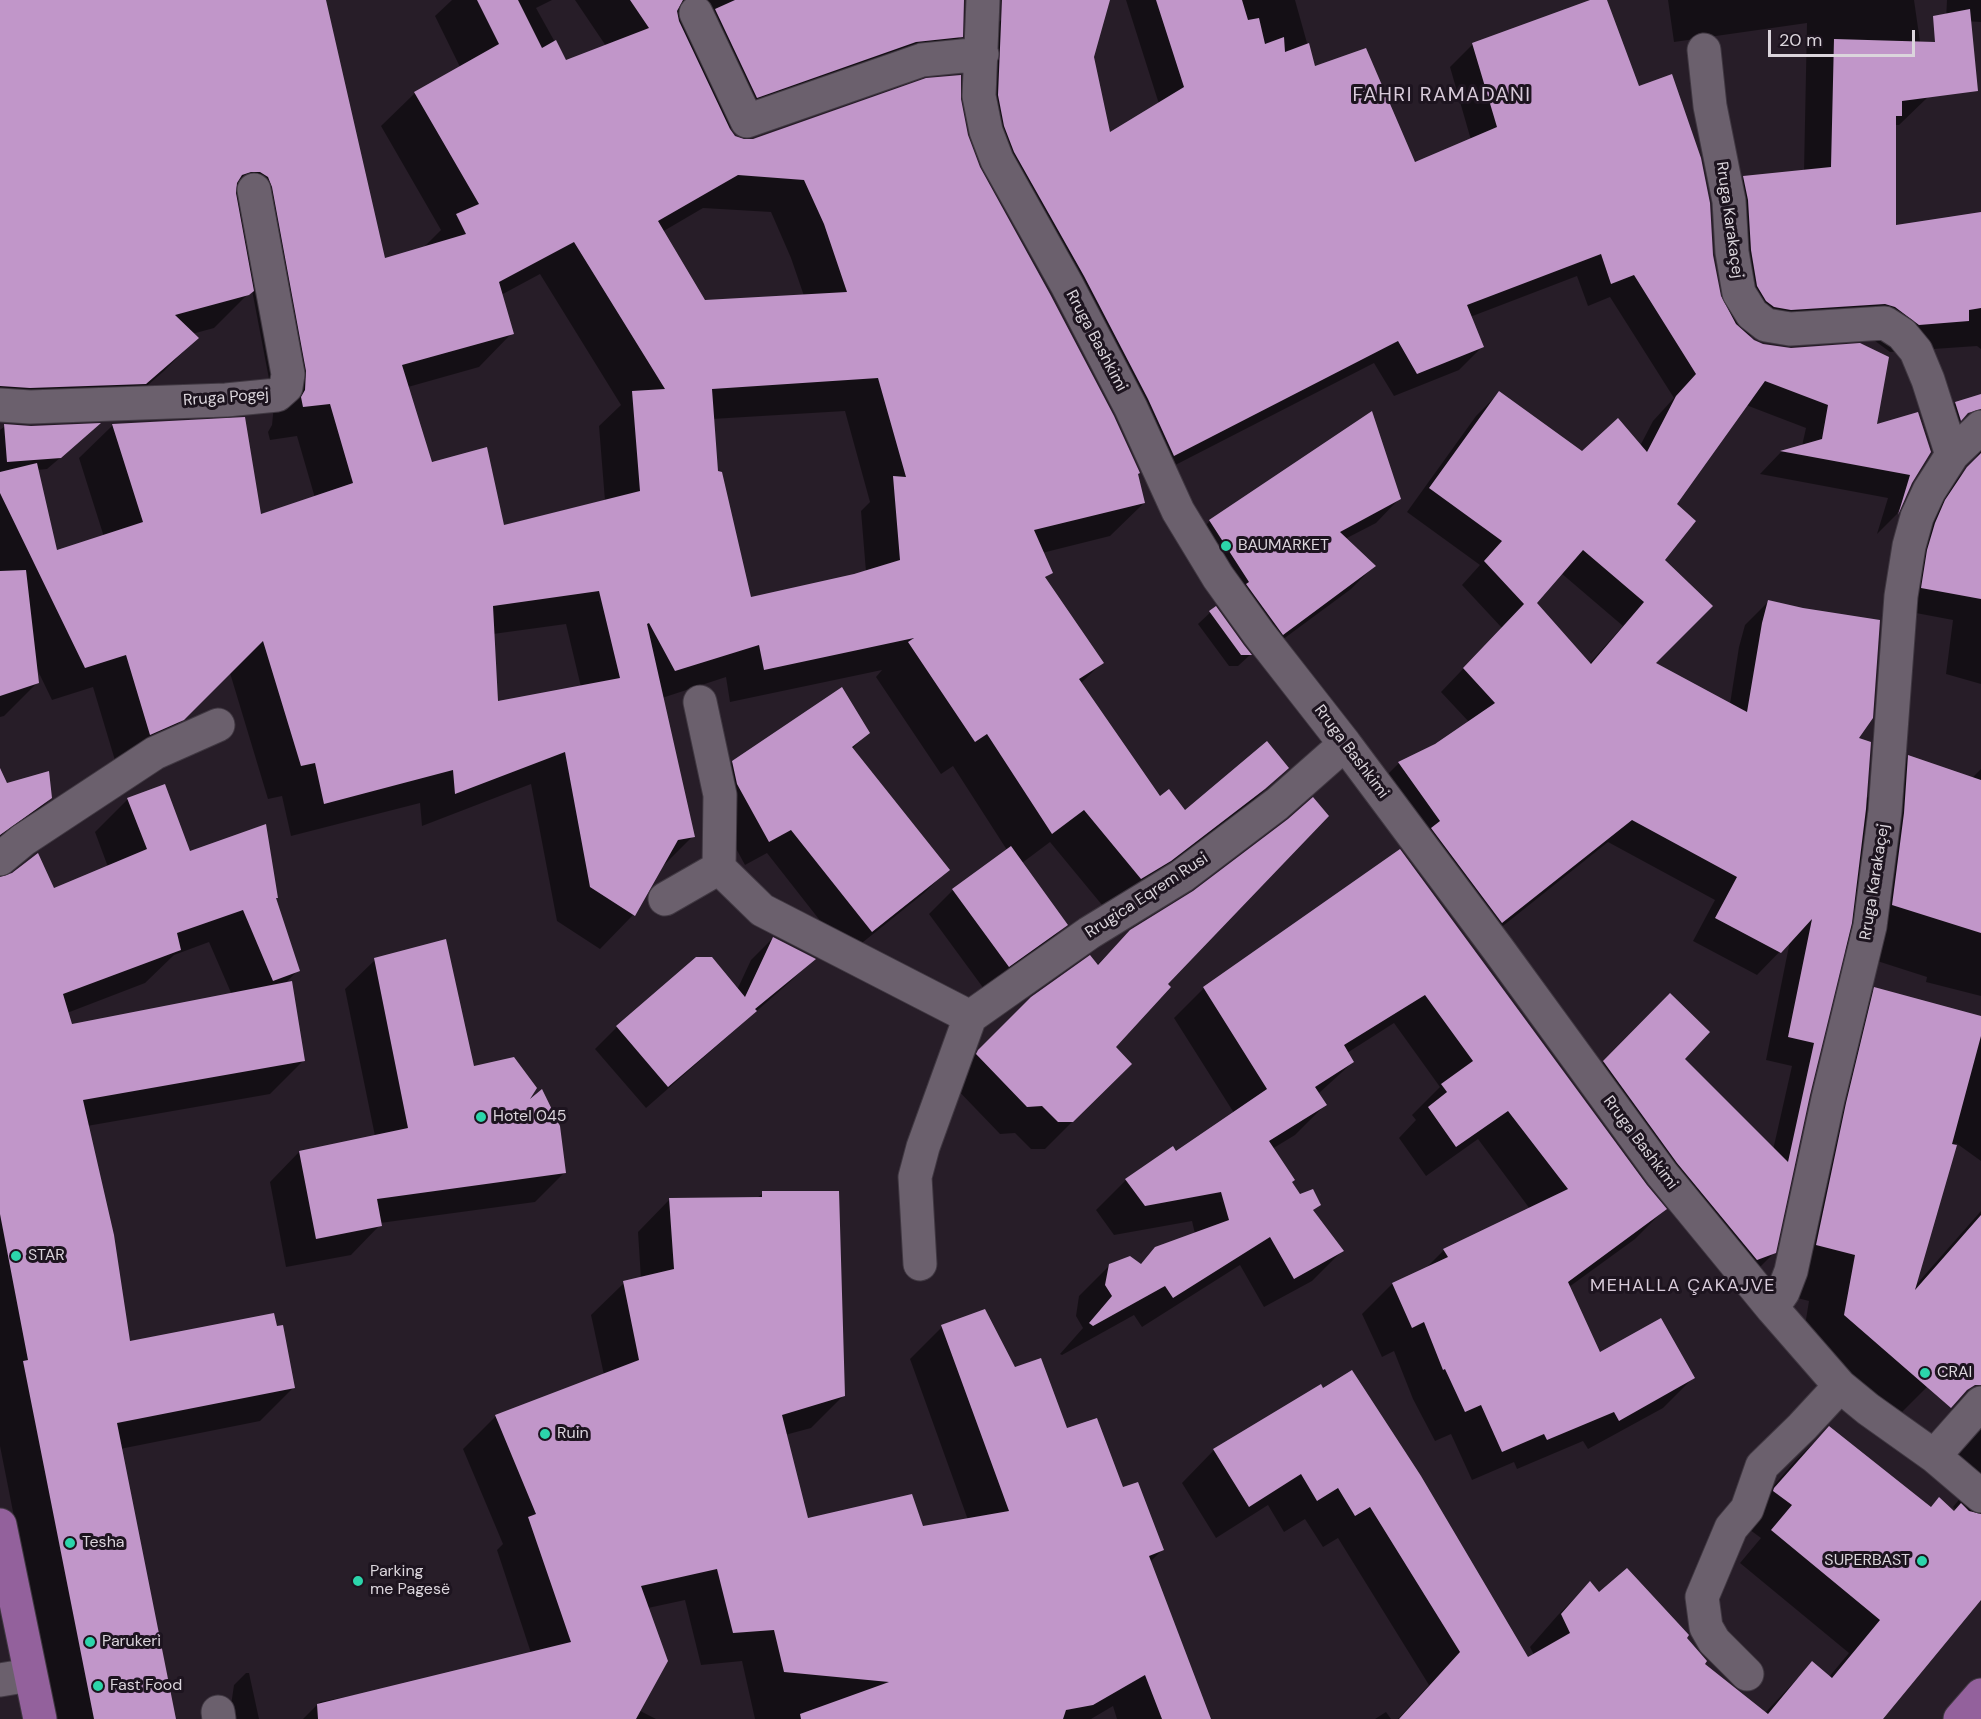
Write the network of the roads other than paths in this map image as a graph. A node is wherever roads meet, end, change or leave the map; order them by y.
1 (982, 0) edge
2 (696, 13) dead end
3 (1704, 51) dead end
4 (982, 54) junction
5 (254, 190) dead end
6 (0, 405) edge
7 (1981, 427) edge
8 (1952, 455) junction
9 (700, 702) dead end
10 (218, 725) dead end
11 (1346, 744) junction
12 (0, 860) edge
13 (719, 868) junction
14 (665, 899) dead end
15 (970, 1017) junction
16 (920, 1264) dead end
17 (1772, 1308) junction
18 (1840, 1386) junction
19 (1981, 1403) edge
20 (1934, 1456) junction
21 (1981, 1496) edge
22 (0, 1525) edge
23 (1747, 1674) dead end
24 (15, 1678) edge
25 (1981, 1695) edge
26 (40, 1719) edge
27 (1960, 1719) edge

1 - 4 street, Rruga Bashkimi
2 - 4 street
3 - 8 street, Rruga Karakaçej
4 - 11 street, Rruga Bashkimi
5 - 6 street, Rruga Pogej
7 - 8 street, Rruga Karakaçej
8 - 17 street, Rruga Karakaçej
9 - 13 street
10 - 12 street
11 - 15 street, Rrugica Eqrem Rusi
11 - 17 street, Rruga Bashkimi
13 - 14 street
13 - 15 street
15 - 16 street
17 - 18 street, Rruga Bashkimi
18 - 20 street, Rruga Bashkimi
18 - 23 street
19 - 20 street
20 - 21 street, Rruga Bashkimi
22 - 24 main road
24 - 26 main road
25 - 27 main road

